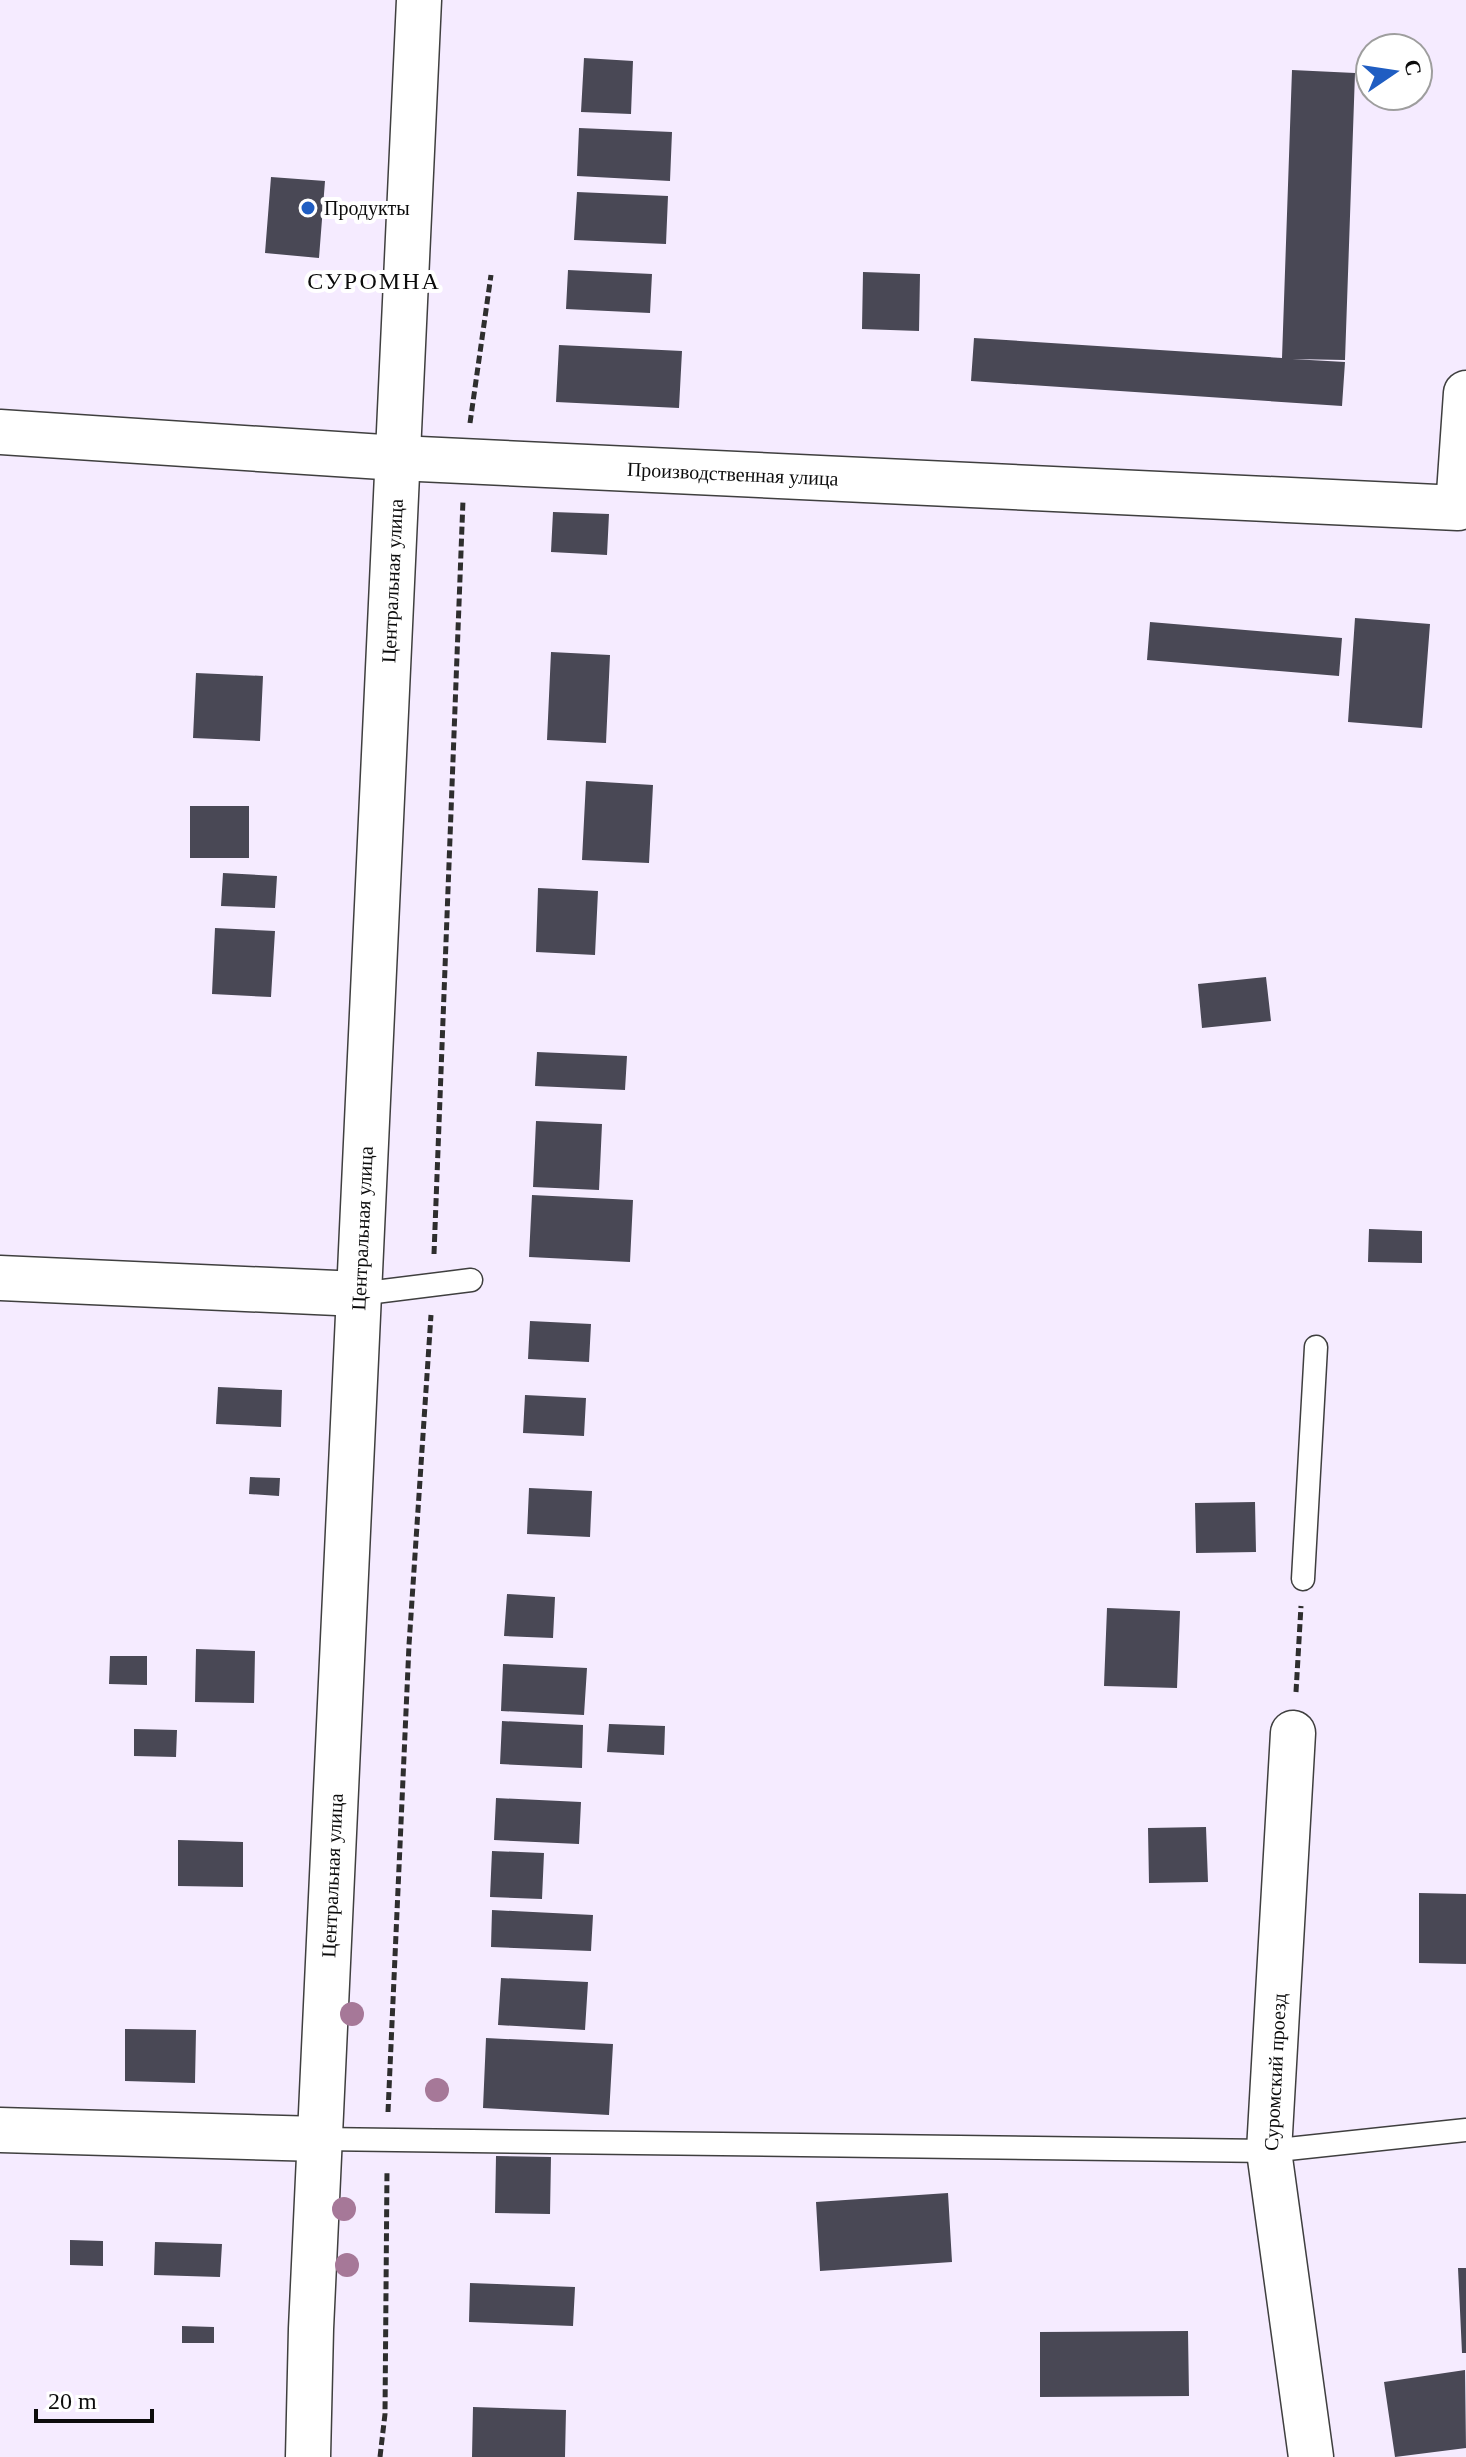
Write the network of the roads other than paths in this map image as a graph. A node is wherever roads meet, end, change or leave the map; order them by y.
1 (419, 0) edge
2 (1466, 393) edge
3 (0, 432) edge
4 (398, 458) junction
5 (1463, 508) edge
6 (0, 1278) edge
7 (471, 1280) dead end
8 (359, 1294) junction
9 (1316, 1347) dead end
10 (1303, 1579) road end
11 (1293, 1733) road end
12 (0, 2130) edge
13 (1466, 2130) edge
14 (320, 2139) junction
15 (1269, 2151) junction
16 (308, 2457) edge
17 (1311, 2457) edge

1 - 4 street, Центральная улица
2 - 5 street
3 - 4 street, Производственная улица
4 - 5 street, Производственная улица
4 - 8 street, Центральная улица
6 - 8 street
7 - 8 lane
8 - 14 street, Центральная улица
9 - 10 lane
11 - 15 street, Суромский проезд
12 - 14 street
13 - 15 lane
14 - 15 lane
14 - 16 street, Центральная улица
15 - 17 street, Суромский проезд

